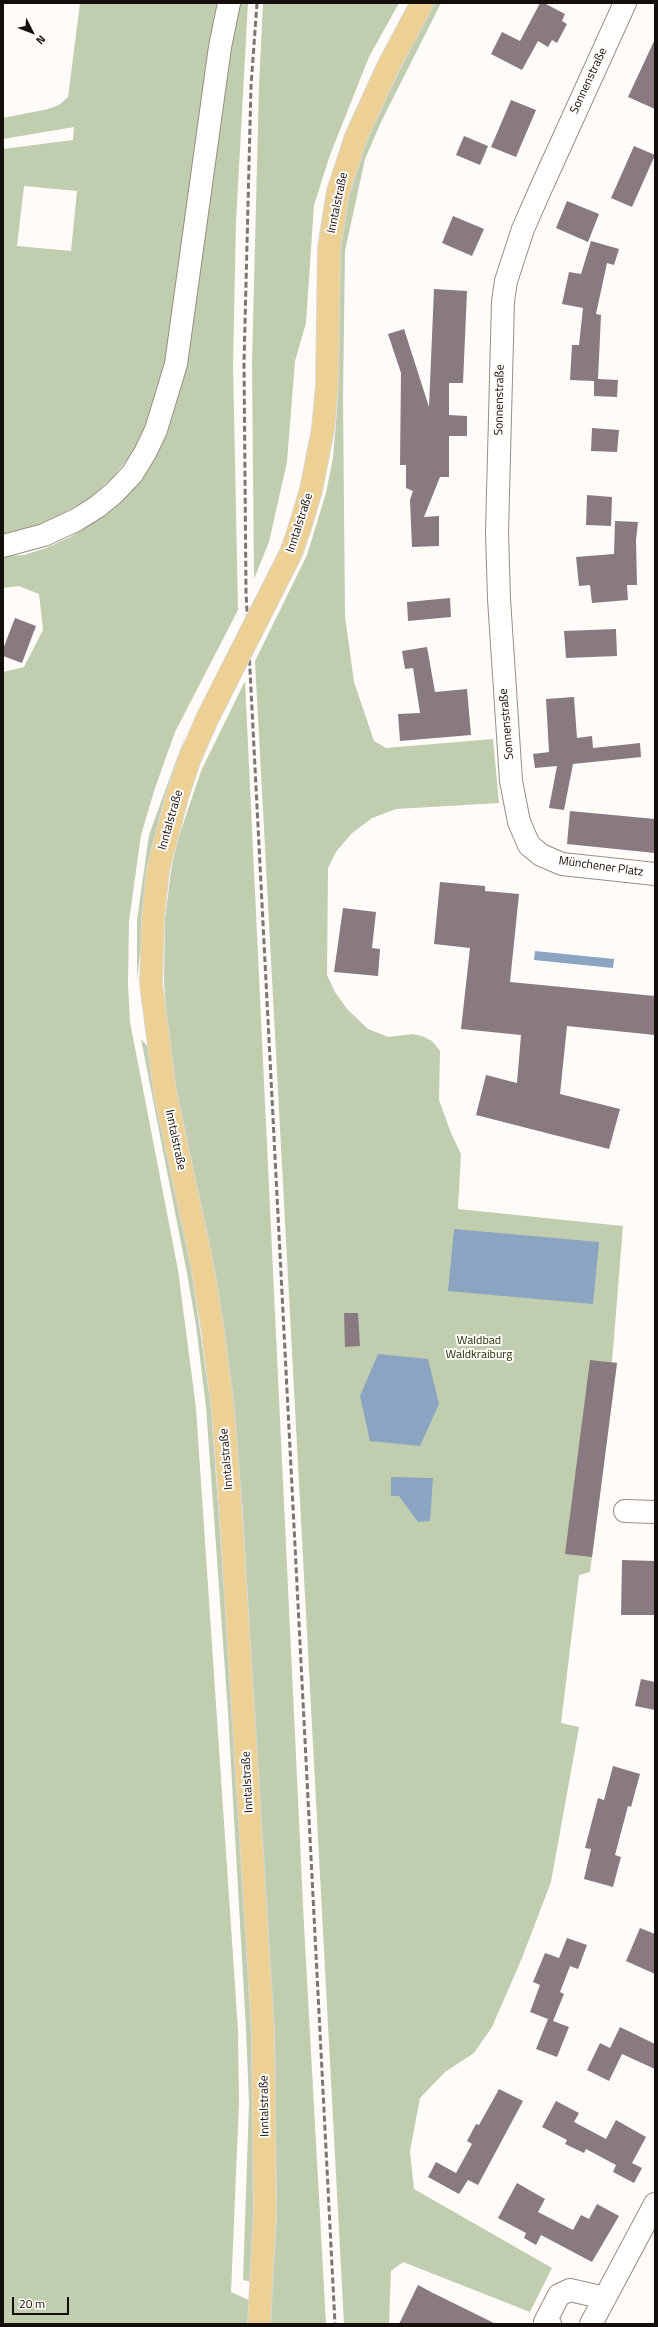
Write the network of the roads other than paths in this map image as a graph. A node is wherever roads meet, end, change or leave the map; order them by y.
1 (229, 3) edge
2 (422, 3) edge
3 (625, 3) edge
4 (3, 546) edge
5 (518, 822) joint
6 (655, 874) edge
7 (625, 1511) dead end
8 (655, 1512) edge
9 (655, 2204) edge
10 (605, 2298) junction
11 (259, 2324) edge
12 (550, 2324) edge
13 (591, 2324) edge

1 - 4 street
2 - 11 main road, Inntalstraße, bridge
3 - 5 street, Sonnenstraße
5 - 6 street, Münchener Platz
7 - 8 street
9 - 10 street
10 - 12 street
10 - 13 street

